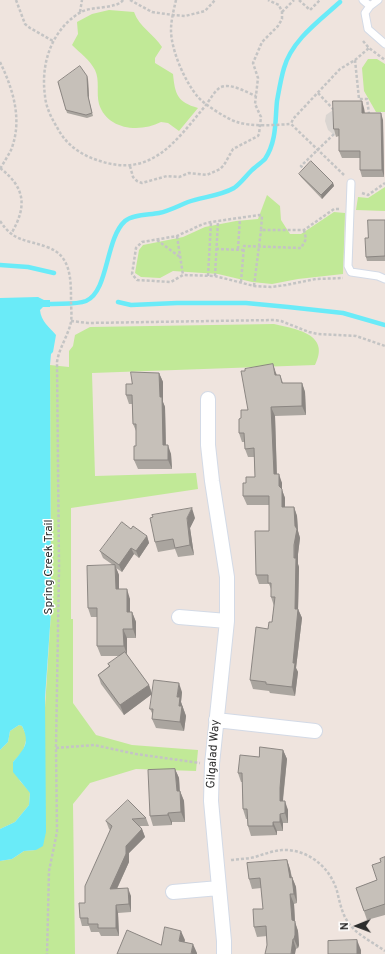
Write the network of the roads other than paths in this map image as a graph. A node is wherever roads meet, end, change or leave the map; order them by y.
1 (363, 0) edge
2 (378, 0) edge
3 (370, 6) junction
4 (385, 44) edge
5 (351, 183) road end
6 (385, 279) edge
7 (208, 399) dead end
8 (179, 617) dead end
9 (227, 621) junction
10 (216, 720) junction
11 (315, 730) dead end
12 (219, 888) junction
13 (172, 892) dead end
14 (224, 954) edge

1 - 3 lane
2 - 3 lane
3 - 4 lane
5 - 6 lane
7 - 9 street, Gilgalad Way
8 - 9 street
9 - 10 street, Gilgalad Way
10 - 11 street
10 - 12 street, Gilgalad Way
12 - 13 street
12 - 14 street, Gilgalad Way

